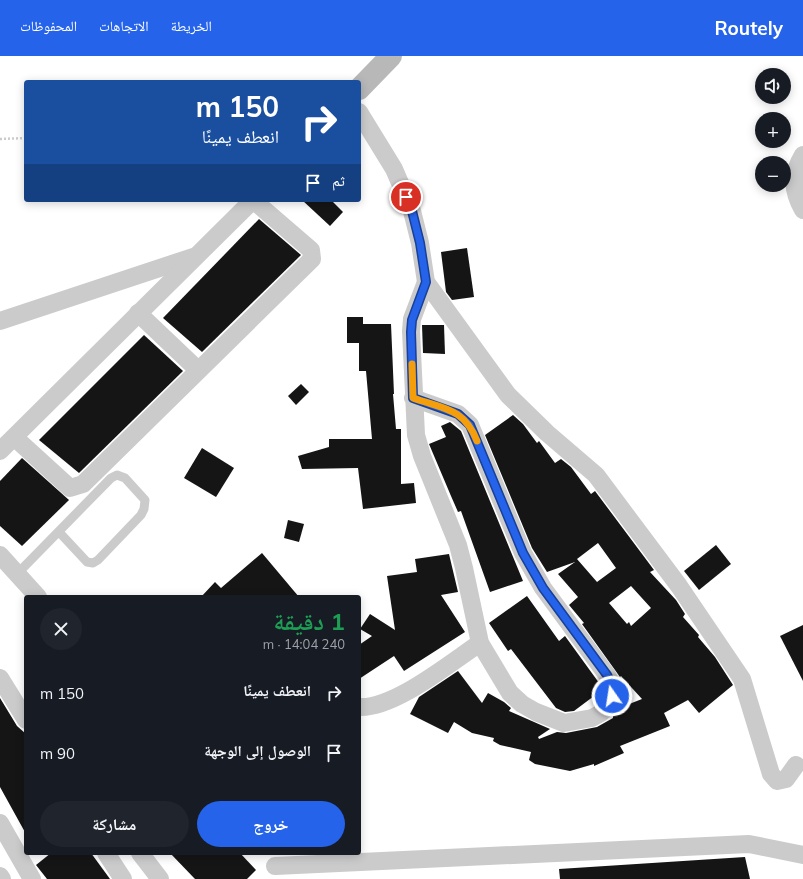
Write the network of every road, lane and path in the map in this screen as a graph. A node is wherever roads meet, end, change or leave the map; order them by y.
1 (391, 56) edge
2 (361, 87) edge
3 (361, 115) edge
4 (24, 138) edge
5 (0, 139) edge
6 (803, 155) edge
7 (251, 202) edge
8 (255, 202) edge
9 (803, 210) edge
10 (197, 255) junction
11 (426, 282) junction
12 (138, 313) junction
13 (8, 319) edge
14 (0, 332) edge
15 (198, 370) junction
16 (413, 398) junction
17 (14, 437) junction
18 (0, 451) edge
19 (59, 532) junction
20 (0, 555) edge
21 (17, 574) junction
22 (36, 595) edge
23 (480, 643) junction
24 (0, 678) edge
25 (361, 707) edge
26 (24, 717) edge
27 (796, 765) dead end
28 (0, 822) edge
29 (107, 855) edge
30 (142, 855) edge
31 (803, 855) edge
32 (273, 866) edge
33 (0, 876) edge
34 (2, 879) edge
35 (32, 879) edge
36 (123, 879) edge
37 (160, 879) edge

1 - 2 street
3 - 11 street
4 - 5 path
6 - 9 street
7 - 10 street
8 - 15 street
10 - 12 street
10 - 13 street
11 - 16 street
11 - 27 street
12 - 15 street
12 - 17 street
13 - 14 street
15 - 17 street
16 - 23 street
16 - 23 street
17 - 18 street
19 - 19 lane
19 - 21 lane
20 - 21 street
21 - 22 street
23 - 25 street
24 - 26 street
28 - 35 street
29 - 36 street
30 - 37 street
31 - 32 street
33 - 34 street

